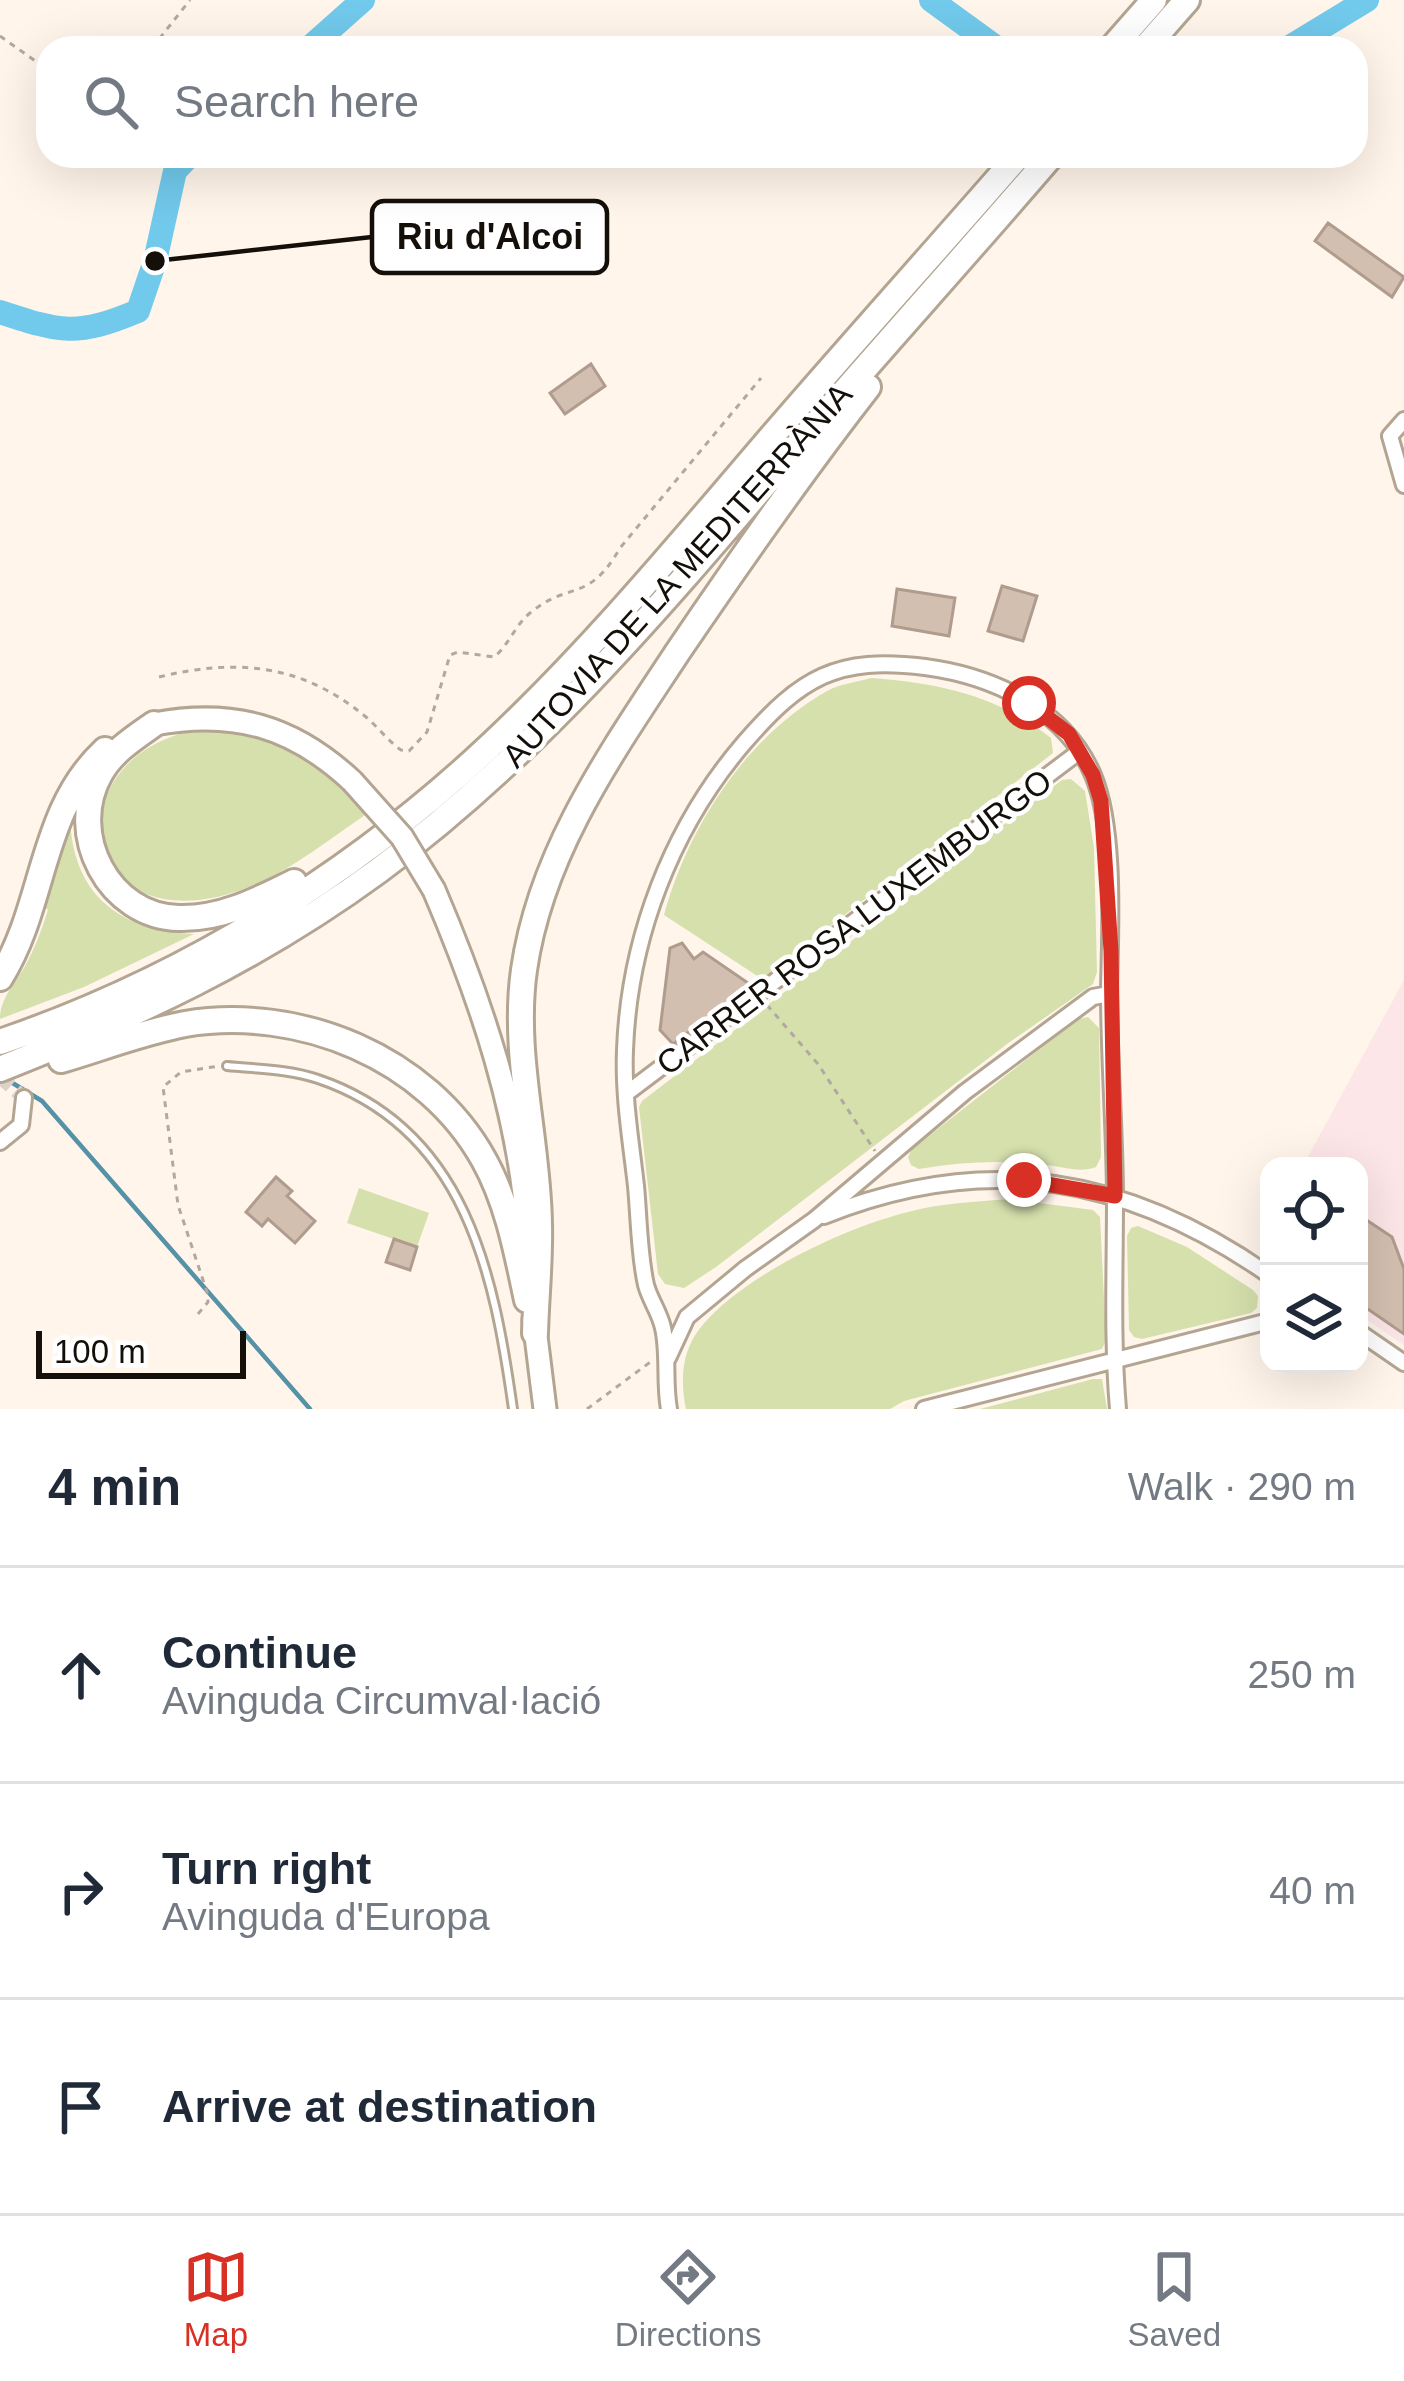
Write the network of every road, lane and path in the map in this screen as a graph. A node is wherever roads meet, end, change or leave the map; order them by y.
1 (190, 0) edge
2 (1154, 0) edge
3 (1187, 0) edge
4 (0, 36) edge
5 (162, 36) edge
6 (1122, 36) edge
7 (1156, 36) edge
8 (36, 62) edge
9 (1009, 168) edge
10 (1041, 168) edge
11 (872, 354) junction
12 (761, 378) dead end
13 (1404, 420) edge
14 (1404, 485) edge
15 (159, 677) dead end
16 (154, 724) junction
17 (1080, 752) junction
18 (361, 851) junction
19 (0, 978) edge
20 (1109, 994) junction
21 (757, 995) junction
22 (0, 1042) edge
23 (227, 1066) joint
24 (0, 1070) edge
25 (627, 1094) junction
26 (24, 1099) dead end
27 (0, 1142) edge
28 (881, 1160) junction
29 (1115, 1196) junction
30 (814, 1220) junction
31 (1260, 1269) edge
32 (198, 1314) dead end
33 (1260, 1323) edge
34 (535, 1333) junction
35 (1368, 1338) edge
36 (666, 1363) junction
37 (1114, 1363) junction
38 (1404, 1363) edge
39 (513, 1409) edge
40 (545, 1409) edge
41 (587, 1409) edge
42 (669, 1409) edge
43 (924, 1409) edge
44 (1118, 1409) edge

1 - 5 path
2 - 6 highway
3 - 7 highway
4 - 8 path
9 - 11 highway, AUTOVIA DE LA MEDITERRÀNIA
10 - 11 highway
11 - 18 highway, AUTOVIA DE LA MEDITERRÀNIA
11 - 24 highway, AUTOVIA DE LA MEDITERRÀNIA
11 - 34 highway
12 - 15 path
13 - 14 street
16 - 18 highway
16 - 19 highway
16 - 34 main road, bridge
17 - 20 street
17 - 21 street, CARRER ROSA LUXEMBURGO
17 - 25 street
18 - 22 highway, AUTOVIA DE LA MEDITERRÀNIA
20 - 28 street
20 - 29 street
21 - 25 street, CARRER ROSA LUXEMBURGO
21 - 28 path
23 - 32 path
23 - 39 lane
24 - 34 highway
25 - 36 street
26 - 27 street
28 - 30 street
29 - 30 street
29 - 31 street
29 - 37 street
30 - 36 street
33 - 37 street
34 - 40 main road
35 - 38 street
36 - 41 path
36 - 42 street
37 - 43 street
37 - 44 street

